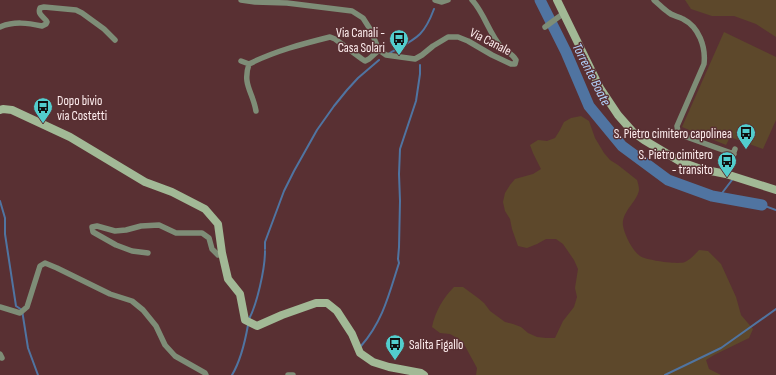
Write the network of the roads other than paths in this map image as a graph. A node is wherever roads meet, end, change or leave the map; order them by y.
1 (241, 0) edge
2 (435, 0) edge
3 (448, 0) edge
4 (472, 0) edge
5 (557, 0) edge
6 (654, 0) edge
7 (564, 13) junction
8 (547, 25) dead end
9 (0, 27) edge
10 (115, 40) dead end
11 (379, 50) junction
12 (241, 61) dead end
13 (248, 64) junction
14 (0, 110) edge
15 (256, 111) dead end
16 (726, 174) junction
17 (776, 190) edge
18 (148, 253) dead end
19 (222, 253) junction
20 (0, 307) edge
21 (206, 375) edge
22 (288, 375) edge
23 (293, 375) edge
24 (424, 375) edge

1 - 11 street
2 - 3 street
4 - 11 street, Via Canale
5 - 7 street
6 - 16 street
7 - 8 street
7 - 16 street
9 - 10 street
11 - 13 street
12 - 13 street
13 - 15 street
14 - 19 street
16 - 17 street
18 - 19 street
19 - 24 street
20 - 21 street
22 - 23 street

